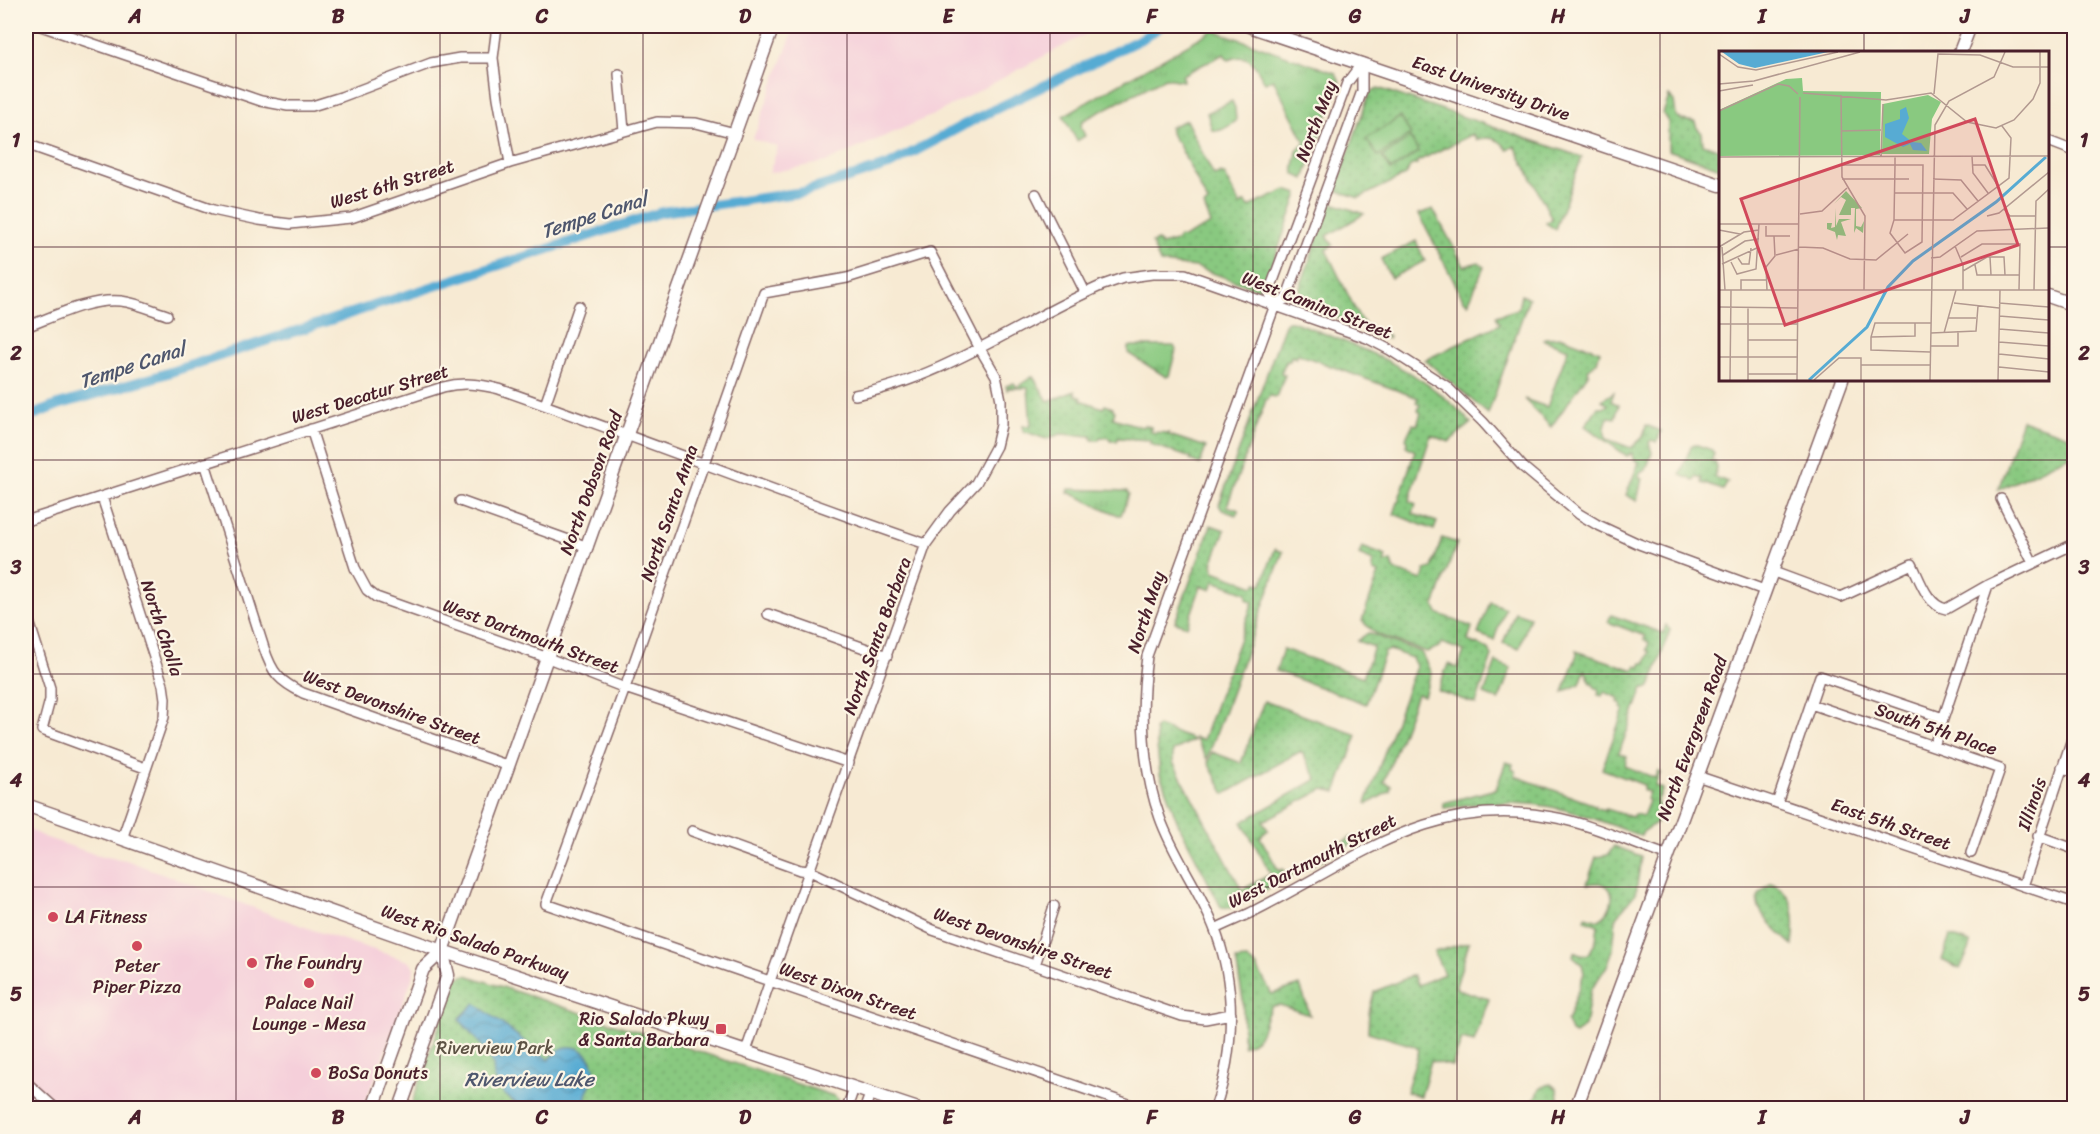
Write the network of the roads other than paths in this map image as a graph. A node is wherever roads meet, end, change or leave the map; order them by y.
1 (41, 26) edge
2 (497, 26) edge
3 (773, 26) edge
4 (1249, 26) edge
5 (1971, 26) edge
6 (1960, 51) edge
7 (493, 58) junction
8 (1362, 63) junction
9 (620, 74) dead end
10 (624, 131) junction
11 (735, 133) junction
12 (2049, 141) edge
13 (26, 144) edge
14 (2074, 151) edge
15 (510, 163) junction
16 (1719, 185) edge
17 (1036, 194) dead end
18 (930, 252) joint
19 (1085, 292) junction
20 (2049, 296) edge
21 (1275, 305) junction
22 (2074, 305) edge
23 (579, 306) dead end
24 (167, 315) dead end
25 (26, 327) edge
26 (979, 348) junction
27 (1842, 381) edge
28 (855, 395) dead end
29 (545, 405) junction
30 (311, 429) junction
31 (628, 434) junction
32 (205, 463) junction
33 (704, 464) junction
34 (102, 497) junction
35 (2001, 499) dead end
36 (460, 501) dead end
37 (26, 521) edge
38 (926, 544) junction
39 (2074, 544) edge
40 (588, 547) junction
41 (2033, 562) junction
42 (1771, 572) junction
43 (1988, 585) junction
44 (1764, 590) junction
45 (26, 612) edge
46 (768, 614) dead end
47 (28, 629) edge
48 (887, 656) junction
49 (548, 658) junction
50 (625, 688) junction
51 (1811, 704) junction
52 (1943, 718) junction
53 (2074, 733) edge
54 (1934, 746) junction
55 (849, 763) junction
56 (509, 766) junction
57 (2062, 767) junction
58 (145, 768) junction
59 (2074, 772) edge
60 (1697, 776) junction
61 (1777, 803) junction
62 (26, 805) edge
63 (692, 831) dead end
64 (2038, 836) junction
65 (122, 839) junction
66 (2074, 849) edge
67 (1971, 853) dead end
68 (1669, 856) junction
69 (810, 871) junction
70 (2023, 886) junction
71 (2074, 903) edge
72 (546, 904) joint
73 (1054, 906) dead end
74 (1215, 929) junction
75 (442, 951) junction
76 (1035, 965) junction
77 (770, 981) junction
78 (1231, 1014) junction
79 (746, 1051) junction
80 (26, 1082) edge
81 (854, 1088) junction
82 (870, 1094) junction
83 (55, 1108) edge
84 (373, 1108) edge
85 (400, 1108) edge
86 (847, 1108) edge
87 (865, 1108) edge
88 (915, 1108) edge
89 (1140, 1108) edge
90 (1215, 1108) edge
91 (1576, 1108) edge

1 - 7 street
2 - 7 street
3 - 11 main road, North Dobson Road
4 - 8 main road, East University Drive
5 - 6 main road
7 - 15 street
8 - 16 main road, East University Drive
8 - 21 street, North May
8 - 21 street, North May
9 - 10 street
10 - 11 street, West 6th Street
10 - 15 street, West 6th Street
11 - 31 main road, North Dobson Road
12 - 14 street
13 - 15 street, West 6th Street
17 - 19 street
18 - 26 street, North Santa Barbara
18 - 33 street, North Santa Anna
19 - 21 street, West Camino Street
19 - 26 street, West Camino Street
20 - 22 main road
21 - 44 street, West Camino Street
21 - 74 street, North May
23 - 29 street
24 - 25 street
26 - 28 street, West Camino Street
26 - 38 street, North Santa Barbara
27 - 42 main road, North Evergreen Road
29 - 30 street, West Decatur Street
29 - 31 street, West Decatur Street
30 - 32 street, West Decatur Street
30 - 49 street, West Dartmouth Street
31 - 33 street, West Decatur Street
31 - 40 main road, North Dobson Road
32 - 34 street, West Decatur Street
32 - 56 street, West Devonshire Street
33 - 38 street, West Decatur Street
33 - 50 street, North Santa Anna
34 - 37 street, West Decatur Street
34 - 58 street, North Cholla
35 - 41 street
36 - 40 street
38 - 48 street, North Santa Barbara
39 - 41 street
40 - 49 main road, North Dobson Road
41 - 43 street
42 - 43 street
42 - 44 main road, North Evergreen Road
43 - 52 street
44 - 60 main road, North Evergreen Road
45 - 47 street
46 - 48 street
47 - 58 street
48 - 55 street, North Santa Barbara
49 - 50 street, West Dartmouth Street
49 - 56 main road, North Dobson Road
50 - 55 street, West Dartmouth Street
50 - 72 street, North Santa Anna
51 - 52 street
51 - 54 street, South 5th Place
51 - 61 street
52 - 54 street
53 - 57 street, Illinois
54 - 67 street, South 5th Place
55 - 69 street, North Santa Barbara
56 - 75 main road, North Dobson Road
57 - 59 street
57 - 64 street, Illinois
58 - 65 street, North Cholla
60 - 61 street, East 5th Street
60 - 68 main road, North Evergreen Road
61 - 70 street, East 5th Street
62 - 65 main road, West Rio Salado Parkway
63 - 69 street, West Devonshire Street
64 - 66 street
64 - 70 street, Illinois
65 - 75 main road, West Rio Salado Parkway
68 - 74 street, West Dartmouth Street
68 - 91 main road, North Evergreen Road
69 - 76 street, West Devonshire Street
69 - 77 street, North Santa Barbara
70 - 71 street, East 5th Street
72 - 77 street, West Dixon Street
73 - 76 street
74 - 78 street, North May
75 - 79 main road, West Rio Salado Parkway
75 - 84 main road, North Dobson Road
75 - 85 main road, North Dobson Road
76 - 78 street, West Devonshire Street
77 - 79 street, North Santa Barbara
77 - 89 street, West Dixon Street
78 - 90 street, North May
79 - 81 main road, West Rio Salado Parkway
80 - 83 street
81 - 82 main road, West Rio Salado Parkway
81 - 86 street
82 - 87 street
82 - 88 main road, West Rio Salado Parkway

